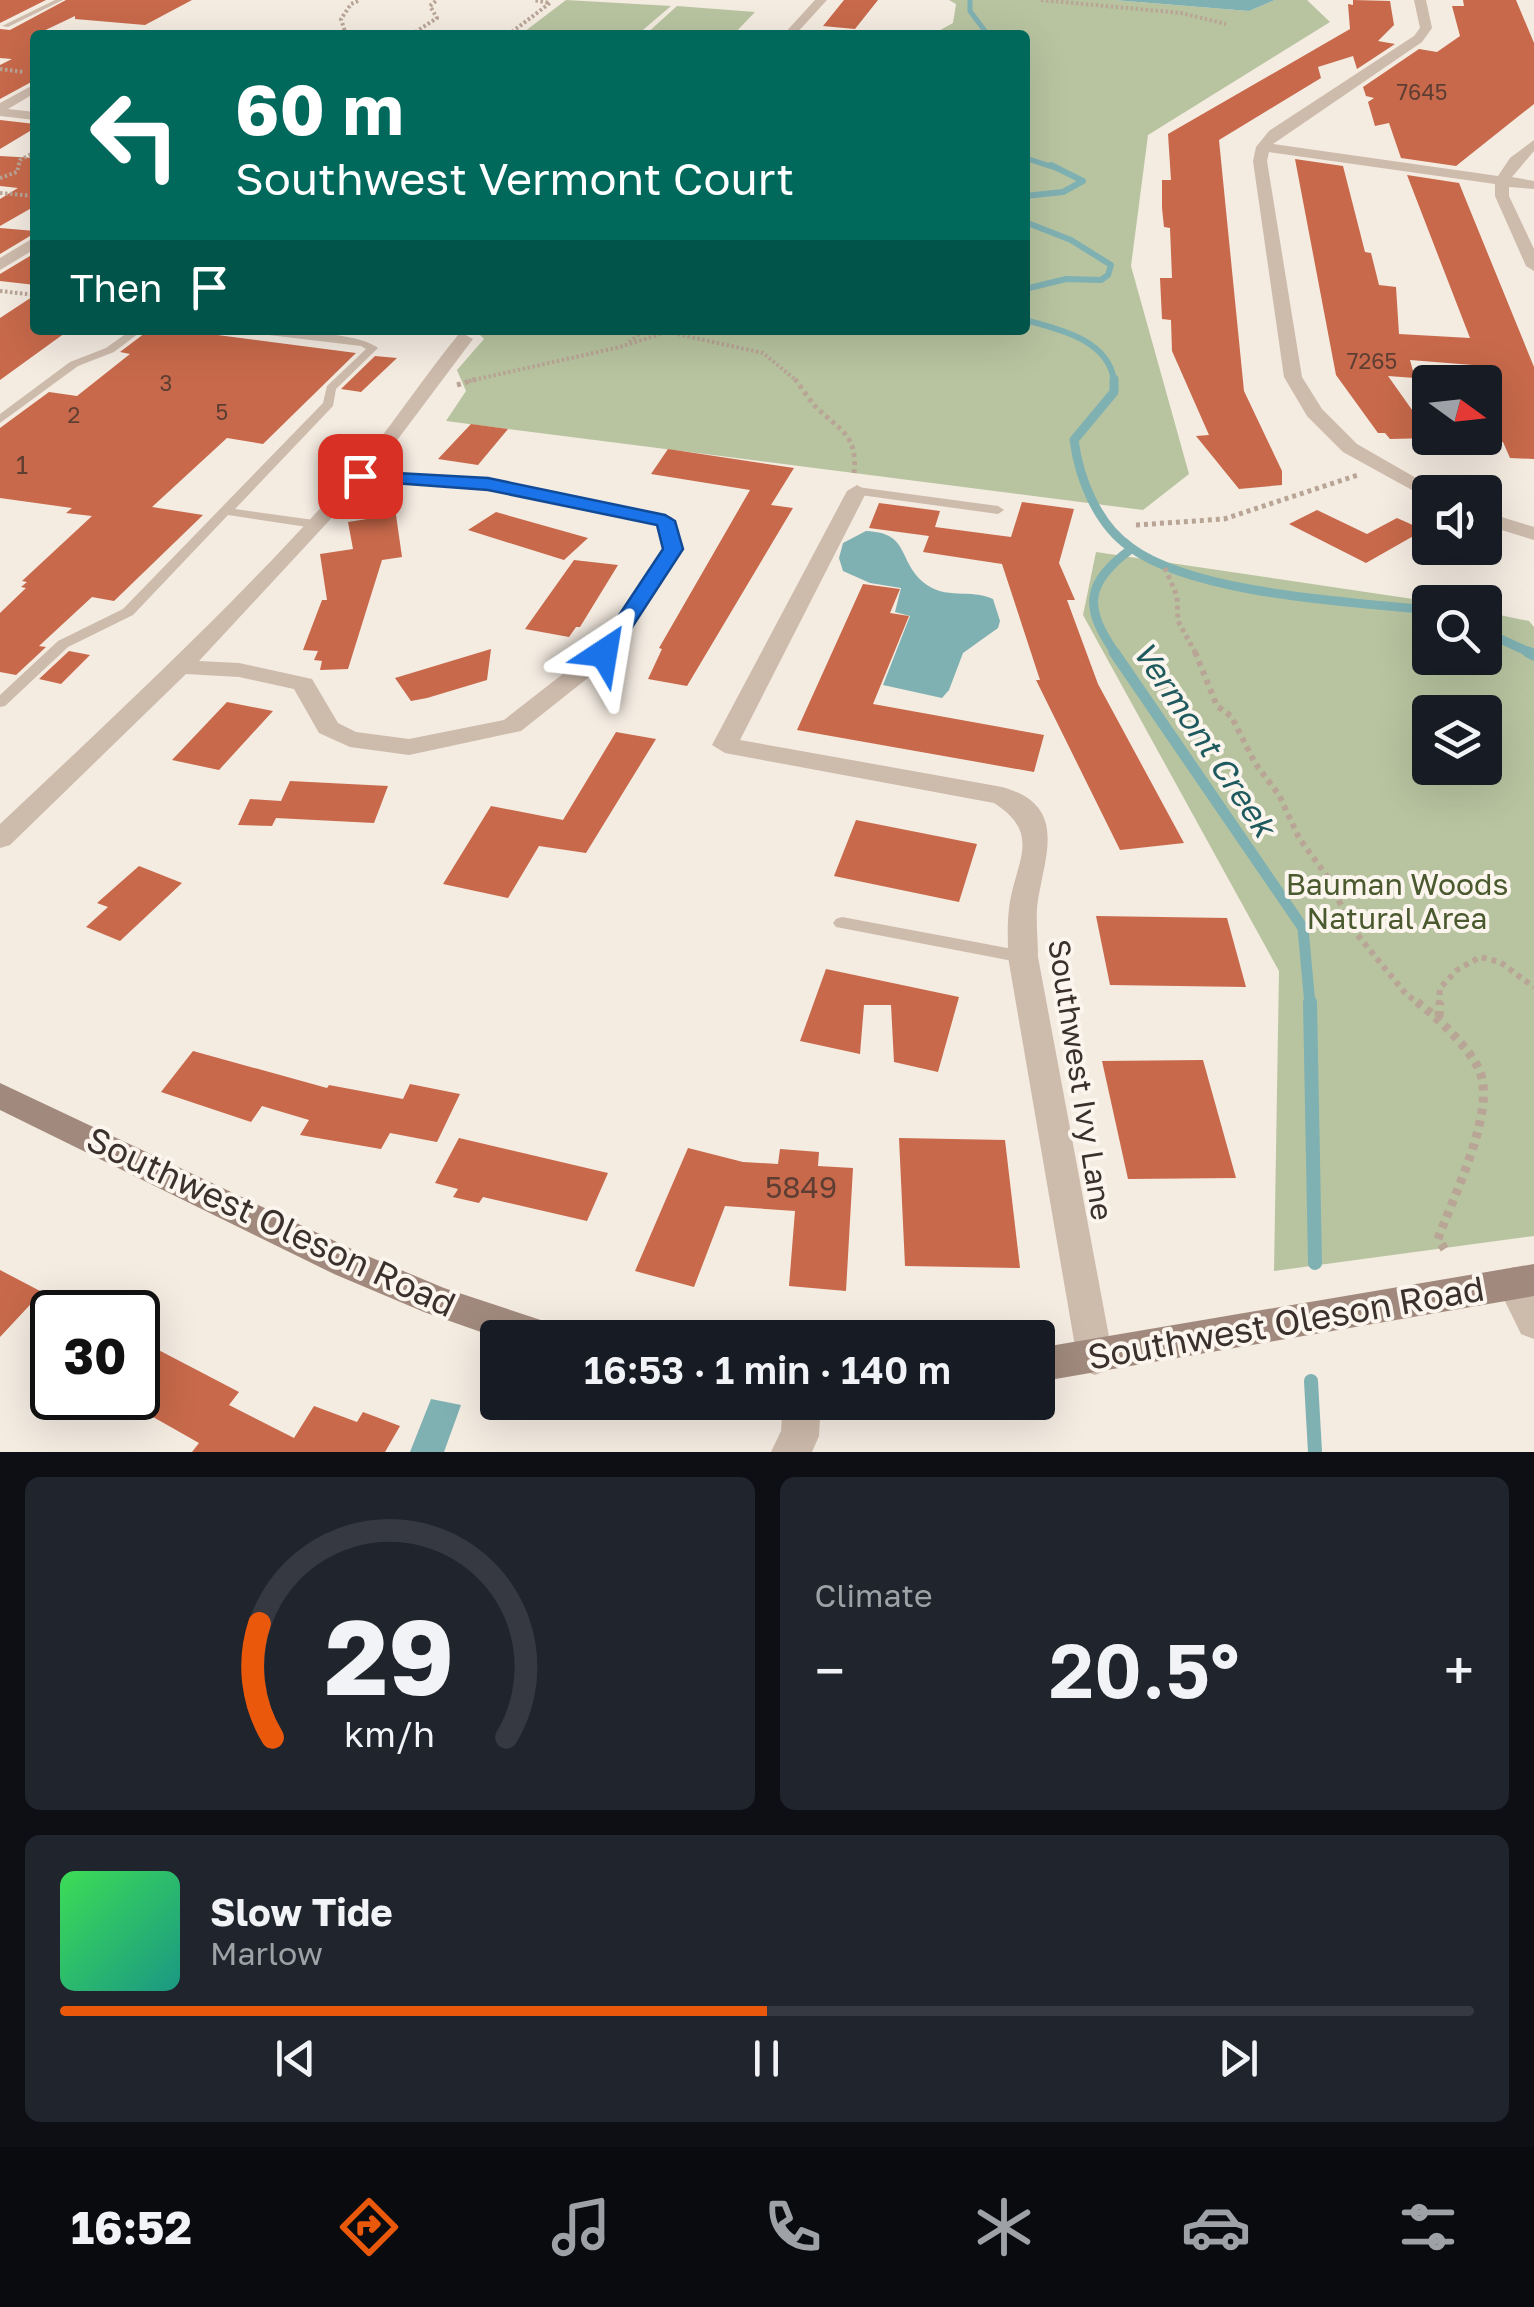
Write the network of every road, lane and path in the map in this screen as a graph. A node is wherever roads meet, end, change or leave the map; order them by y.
1 (60, 0) edge
2 (360, 0) edge
3 (437, 0) edge
4 (533, 0) edge
5 (821, 0) edge
6 (1041, 0) edge
7 (1420, 0) edge
8 (1226, 24) dead end
9 (3, 25) edge
10 (19, 26) dead end
11 (345, 30) edge
12 (418, 30) edge
13 (515, 30) edge
14 (794, 30) edge
15 (0, 69) edge
16 (30, 79) edge
17 (30, 84) edge
18 (0, 110) edge
19 (30, 115) edge
20 (1534, 144) edge
21 (1263, 147) junction
22 (30, 155) edge
23 (0, 178) edge
24 (1503, 180) junction
25 (1534, 184) edge
26 (0, 193) edge
27 (30, 196) edge
28 (30, 245) edge
29 (0, 265) edge
30 (1534, 266) edge
31 (0, 291) edge
32 (30, 294) edge
33 (131, 335) edge
34 (298, 335) edge
35 (638, 335) edge
36 (656, 335) edge
37 (688, 335) edge
38 (464, 340) dead end
39 (624, 345) junction
40 (417, 396) junction
41 (0, 420) edge
42 (1379, 466) junction
43 (360, 476) junction
44 (856, 483) junction
45 (1412, 484) edge
46 (998, 510) dead end
47 (224, 511) junction
48 (314, 524) junction
49 (1136, 524) dead end
50 (1502, 524) edge
51 (1534, 534) edge
52 (1165, 568) dead end
53 (180, 666) junction
54 (0, 704) edge
55 (0, 839) edge
56 (842, 924) dead end
57 (1023, 956) junction
58 (1534, 988) edge
59 (1440, 1018) junction
60 (0, 1096) edge
61 (1448, 1254) dead end
62 (1524, 1281) edge
63 (493, 1320) edge
64 (1534, 1323) edge
65 (1095, 1358) junction
66 (1055, 1363) edge
67 (801, 1420) edge
68 (790, 1452) edge

1 - 9 lane
2 - 11 path
3 - 12 path
4 - 13 path
5 - 14 street
6 - 8 path
7 - 21 street
9 - 10 lane
15 - 16 path
17 - 18 street
18 - 19 street
20 - 24 street
21 - 24 street
21 - 42 street
22 - 23 path
24 - 25 street
24 - 30 street
26 - 27 path
28 - 29 street
31 - 32 path
33 - 41 lane
34 - 47 lane
35 - 39 path
36 - 39 path
37 - 44 path
38 - 40 street
39 - 40 path
40 - 43 street
42 - 45 street
42 - 49 path
43 - 48 street
43 - 53 street
44 - 46 lane
44 - 57 street, Southwest Ivy Lane
47 - 48 lane
47 - 54 lane
48 - 53 street
50 - 51 street
52 - 59 path
53 - 55 street
56 - 57 lane
57 - 65 street, Southwest Ivy Lane
58 - 59 path
59 - 61 path
60 - 63 main road, Southwest Oleson Road
62 - 64 street
62 - 65 main road, Southwest Oleson Road
65 - 66 main road, Southwest Oleson Road
67 - 68 street

